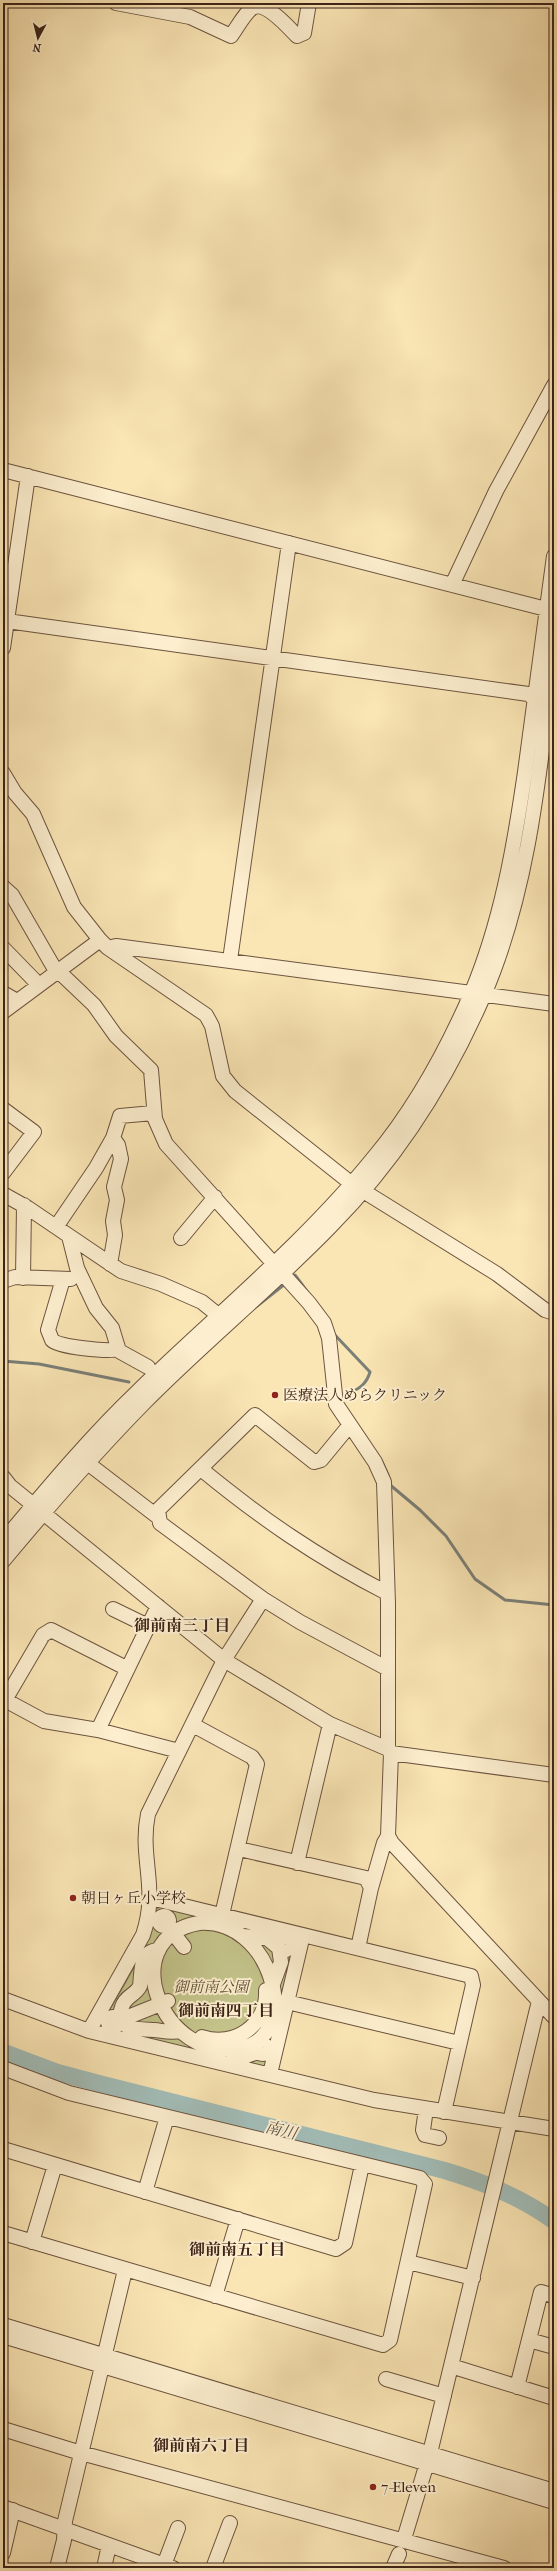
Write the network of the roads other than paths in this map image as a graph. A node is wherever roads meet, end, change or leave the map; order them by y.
1 (116, 3) edge
2 (309, 3) edge
3 (554, 384) edge
4 (3, 470) edge
5 (28, 476) junction
6 (289, 543) junction
7 (554, 556) edge
8 (452, 584) junction
9 (550, 610) edge
10 (7, 621) junction
11 (3, 648) edge
12 (554, 652) edge
13 (272, 659) junction
14 (536, 699) junction
15 (551, 709) edge
16 (3, 773) edge
17 (3, 887) edge
18 (104, 944) junction
19 (3, 948) edge
20 (230, 960) junction
21 (58, 971) junction
22 (39, 985) junction
23 (3, 993) edge
24 (478, 994) junction
25 (17, 1001) junction
26 (554, 1004) edge
27 (3, 1012) edge
28 (3, 1109) edge
29 (154, 1113) junction
30 (113, 1138) junction
31 (3, 1173) edge
32 (358, 1187) junction
33 (3, 1194) edge
34 (215, 1197) junction
35 (24, 1205) junction
36 (56, 1227) junction
37 (69, 1236) junction
38 (181, 1238) dead end
39 (110, 1264) junction
40 (277, 1268) junction
41 (81, 1276) junction
42 (23, 1278) junction
43 (63, 1279) junction
44 (3, 1281) edge
45 (554, 1313) edge
46 (218, 1315) junction
47 (118, 1349) junction
48 (148, 1367) dead end
49 (349, 1426) junction
50 (94, 1468) dead end
51 (201, 1469) junction
52 (3, 1477) edge
53 (38, 1509) junction
54 (158, 1517) junction
55 (3, 1541) edge
56 (3, 1561) edge
57 (387, 1593) junction
58 (263, 1599) junction
59 (158, 1606) junction
60 (113, 1609) dead end
61 (148, 1626) junction
62 (224, 1660) junction
63 (126, 1668) junction
64 (388, 1669) junction
65 (4, 1699) edge
66 (330, 1724) junction
67 (193, 1725) junction
68 (98, 1730) junction
69 (179, 1751) junction
70 (389, 1751) junction
71 (554, 1775) edge
72 (388, 1836) junction
73 (238, 1849) junction
74 (298, 1863) junction
75 (371, 1888) junction
76 (150, 1898) junction
77 (222, 1915) junction
78 (165, 1920) junction
79 (303, 1935) junction
80 (242, 1936) junction
81 (184, 1947) dead end
82 (358, 1948) junction
83 (159, 1950) junction
84 (262, 1971) junction
85 (273, 1984) junction
86 (3, 1999) edge
87 (539, 2001) junction
88 (287, 2002) junction
89 (164, 2003) junction
90 (554, 2017) edge
91 (112, 2023) junction
92 (185, 2030) junction
93 (90, 2031) junction
94 (258, 2041) junction
95 (459, 2043) junction
96 (179, 2052) junction
97 (232, 2061) dead end
98 (3, 2068) edge
99 (268, 2071) junction
100 (426, 2109) junction
101 (444, 2112) junction
102 (167, 2117) junction
103 (510, 2122) junction
104 (554, 2129) edge
105 (439, 2138) dead end
106 (3, 2149) edge
107 (55, 2165) junction
108 (362, 2165) junction
109 (145, 2192) junction
110 (238, 2219) junction
111 (3, 2233) edge
112 (32, 2242) junction
113 (408, 2262) junction
114 (125, 2270) junction
115 (473, 2278) junction
116 (215, 2296) junction
117 (554, 2296) edge
118 (3, 2325) edge
119 (3, 2336) edge
120 (529, 2340) junction
121 (554, 2347) edge
122 (102, 2360) junction
123 (451, 2366) junction
124 (386, 2379) dead end
125 (517, 2387) junction
126 (444, 2396) junction
127 (554, 2398) edge
128 (3, 2429) edge
129 (81, 2453) junction
130 (429, 2458) junction
131 (554, 2491) edge
132 (554, 2502) edge
133 (8, 2508) edge
134 (230, 2523) dead end
135 (178, 2528) dead end
136 (64, 2529) junction
137 (404, 2539) junction
138 (109, 2545) junction
139 (3, 2553) edge
140 (399, 2554) dead end
141 (169, 2566) edge
142 (57, 2568) edge
143 (104, 2568) edge
144 (213, 2568) edge
145 (394, 2568) edge
146 (503, 2568) edge

1 - 2 street
3 - 8 street
4 - 5 street
5 - 6 street
5 - 10 street
6 - 8 street
6 - 13 street
7 - 9 street
8 - 9 street
9 - 14 street
10 - 11 street
10 - 13 street
12 - 15 street
13 - 14 street
13 - 20 street
14 - 15 street
14 - 24 street
15 - 24 street
16 - 18 street
17 - 21 street
18 - 20 street
18 - 21 street
18 - 32 street
19 - 22 street
20 - 24 street
21 - 22 street
21 - 29 street
22 - 25 street
23 - 25 street
24 - 26 street
24 - 32 street
25 - 27 street
28 - 31 street
29 - 30 street
29 - 34 street
30 - 36 street
30 - 39 street
32 - 40 street
32 - 45 street
33 - 35 street
34 - 38 street
34 - 40 street
35 - 36 street
35 - 42 street
36 - 37 street
37 - 39 street
37 - 41 street
39 - 46 street
40 - 46 street
40 - 49 street
40 - 53 street
41 - 43 street
41 - 47 street
42 - 43 street
42 - 44 street
43 - 47 street
46 - 53 street
47 - 48 street
49 - 51 street
49 - 57 street
50 - 54 street
51 - 54 street
51 - 57 street
52 - 53 street
53 - 55 street
53 - 56 street
53 - 59 street
54 - 58 street
57 - 64 street
58 - 62 street
58 - 64 street
59 - 61 street
59 - 62 street
60 - 61 street
61 - 63 street
62 - 66 street
62 - 67 street
63 - 65 street
63 - 68 street
64 - 70 street
65 - 68 street
66 - 70 street
66 - 74 street
67 - 69 street
67 - 73 street
68 - 69 street
69 - 76 street
70 - 71 street
70 - 72 street
72 - 75 street
72 - 87 street
73 - 74 street
73 - 77 street
74 - 75 street
75 - 82 street
76 - 77 street
76 - 93 street
77 - 79 street
78 - 80 street
78 - 81 street
78 - 83 street
79 - 82 street
79 - 88 street
80 - 84 street
80 - 85 street
82 - 95 street
83 - 89 street
83 - 91 street
84 - 85 street
84 - 94 street
85 - 94 street
86 - 93 street
87 - 90 street
87 - 103 street
88 - 95 street
88 - 99 street
89 - 91 street
89 - 92 street
91 - 92 street
92 - 94 street
92 - 96 street
93 - 96 street
94 - 97 street
94 - 99 street
95 - 101 street
96 - 99 street
98 - 102 street
99 - 100 street
100 - 101 street
100 - 105 street
101 - 103 street
102 - 108 street
102 - 109 street
103 - 104 street
103 - 115 street
106 - 107 street
107 - 109 street
107 - 112 street
108 - 110 street
108 - 113 street
109 - 110 street
110 - 116 street
111 - 112 street
112 - 114 street
113 - 115 street
113 - 116 street
114 - 116 street
114 - 122 street
115 - 123 street
117 - 120 street
118 - 122 street
119 - 122 street
120 - 121 street
120 - 125 street
122 - 129 street
122 - 130 street
123 - 125 street
123 - 126 street
124 - 126 street
125 - 127 street
126 - 130 street
128 - 129 street
129 - 136 street
129 - 137 street
130 - 131 street
130 - 132 street
130 - 137 street
133 - 136 street
133 - 139 street
134 - 144 street
135 - 141 street
136 - 138 street
136 - 142 street
137 - 146 street
138 - 141 street
138 - 143 street
140 - 145 street

